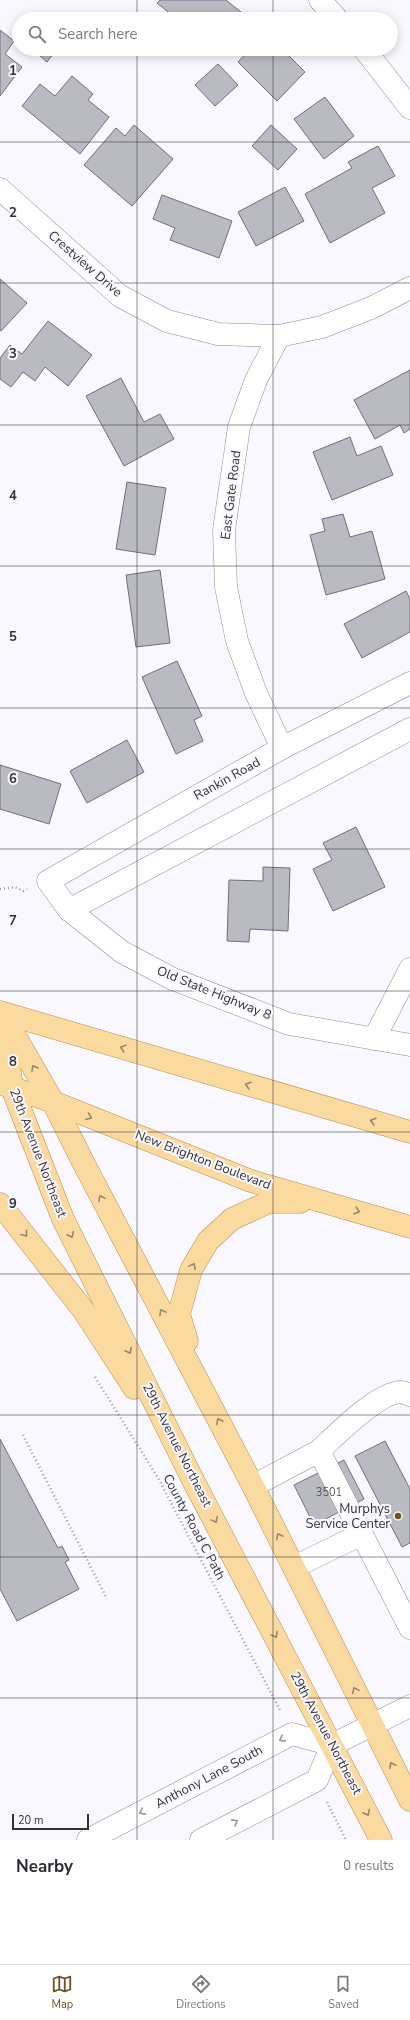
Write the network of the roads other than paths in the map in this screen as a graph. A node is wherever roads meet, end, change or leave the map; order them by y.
1 (320, 0) edge
2 (331, 12) edge
3 (369, 56) edge
4 (410, 108) edge
5 (0, 189) edge
6 (410, 288) edge
7 (279, 336) junction
8 (410, 683) edge
9 (410, 730) edge
10 (282, 748) junction
11 (48, 881) joint
12 (69, 910) junction
13 (410, 969) edge
14 (0, 1011) edge
15 (374, 1039) junction
16 (410, 1045) edge
17 (6, 1086) edge
18 (53, 1102) junction
19 (410, 1132) edge
20 (326, 1202) junction
21 (0, 1204) edge
22 (410, 1227) edge
23 (200, 1384) junction
24 (410, 1395) edge
25 (319, 1451) junction
26 (196, 1486) junction
27 (253, 1486) junction
28 (362, 1534) junction
29 (294, 1567) junction
30 (408, 1620) edge
31 (410, 1706) edge
32 (372, 1725) junction
33 (332, 1746) junction
34 (410, 1800) edge
35 (88, 1840) edge
36 (201, 1840) edge
37 (381, 1840) edge

1 - 2 street
3 - 4 street
5 - 7 street, Crestview Drive
6 - 7 street, Crestview Drive
7 - 10 street, East Gate Road
8 - 10 street, Rankin Road
9 - 12 street
10 - 11 street, Rankin Road
11 - 12 street, Old State Highway 8
12 - 15 street, Old State Highway 8
13 - 15 street
14 - 17 main road, 29th Avenue Northeast
18 -> 14 main road
19 -> 14 main road
15 - 16 street, Old State Highway 8
17 - 18 main road, New Brighton Boulevard
17 -> 26 main road, 29th Avenue Northeast
18 -> 20 main road, New Brighton Boulevard
23 -> 18 main road
20 -> 22 main road, New Brighton Boulevard
23 -> 20 main road
21 -> 26 main road
27 -> 23 main road
24 - 25 street
25 - 27 street
25 - 28 street
26 -> 33 main road, 29th Avenue Northeast
29 -> 27 main road
28 - 29 street
28 - 30 street
32 -> 29 main road
31 - 32 street
32 - 33 street
34 -> 32 main road
33 -> 35 street, Anthony Lane South
36 -> 33 street
33 -> 37 main road, 29th Avenue Northeast

